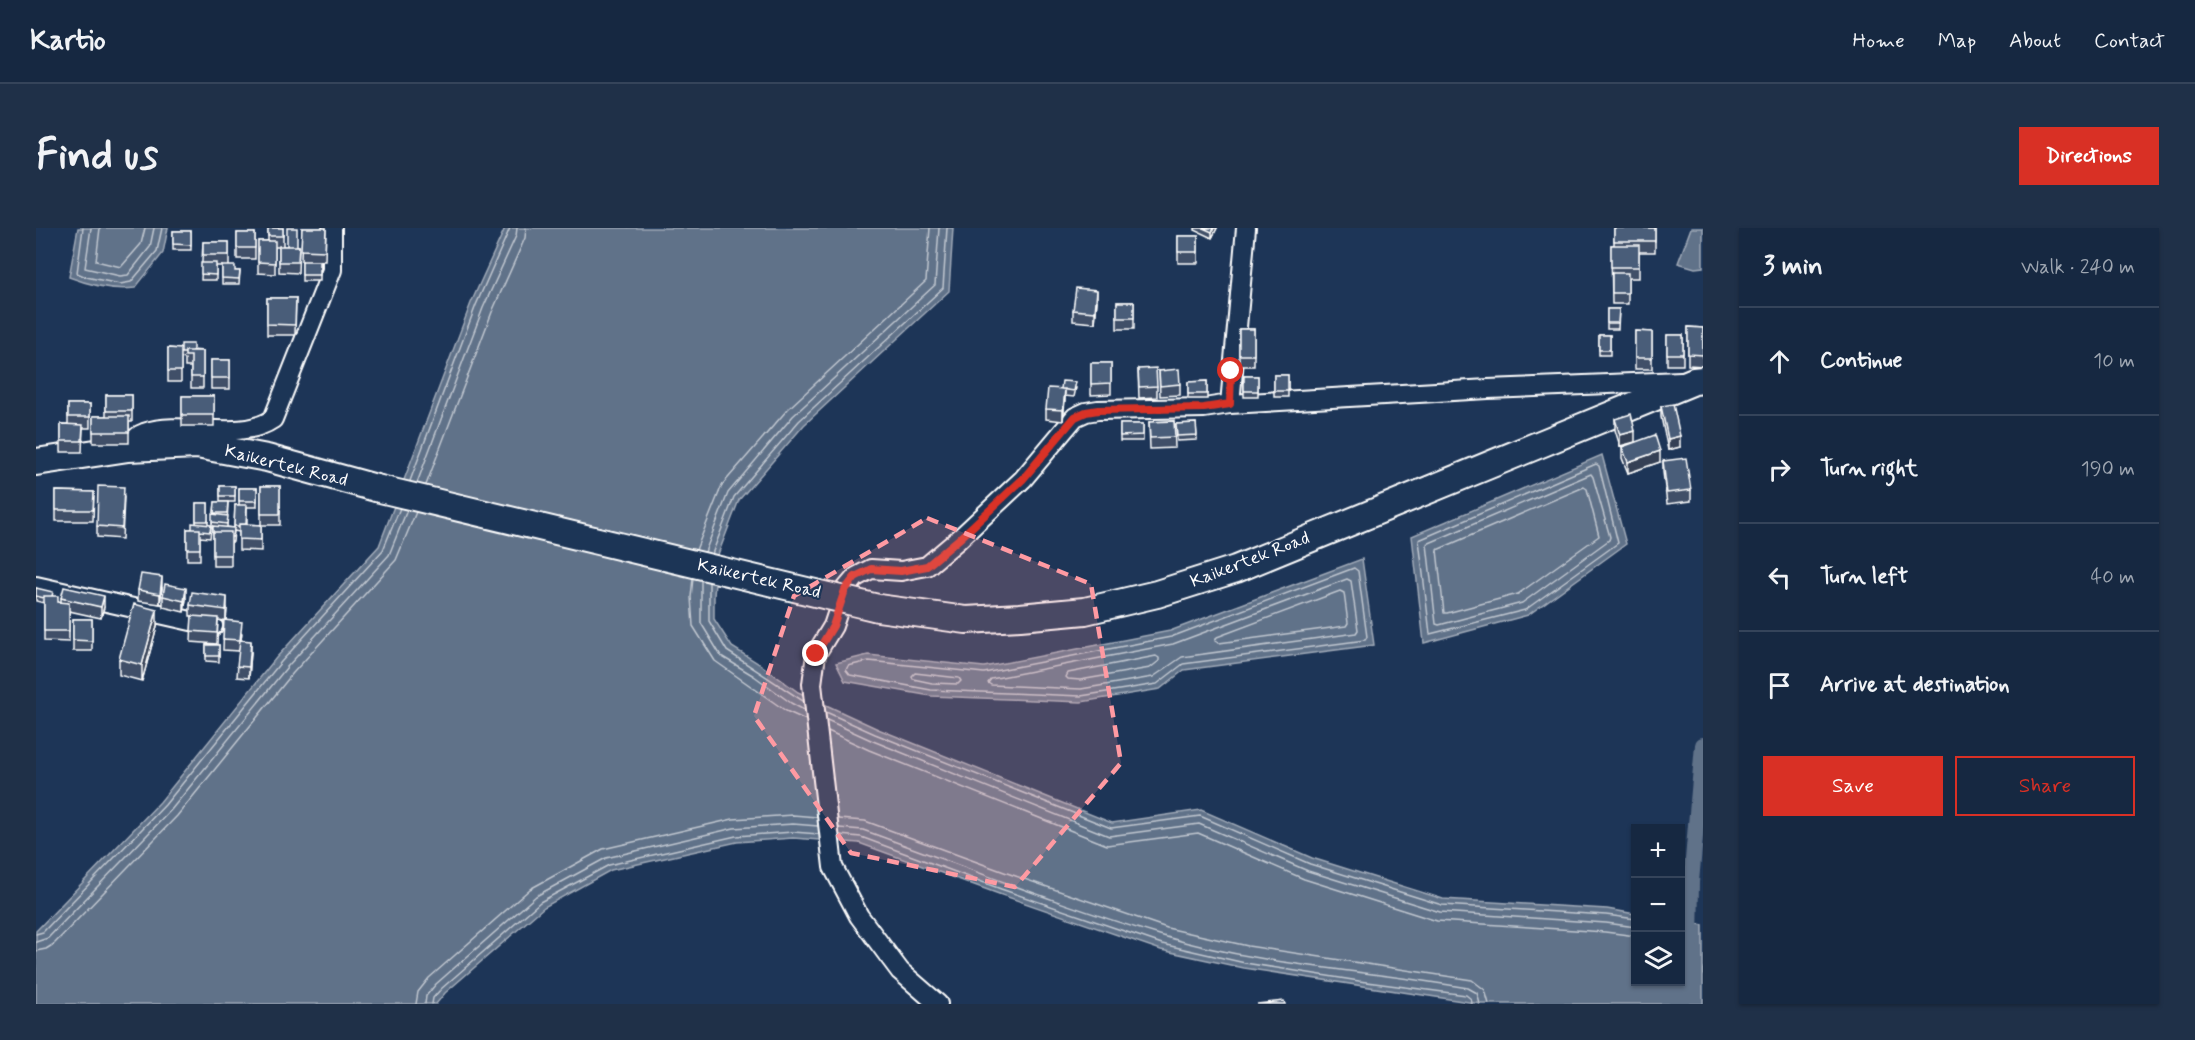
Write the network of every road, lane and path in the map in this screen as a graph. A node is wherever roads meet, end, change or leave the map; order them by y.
1 (332, 228) edge
2 (1246, 228) edge
3 (1698, 381) edge
4 (1230, 404) junction
5 (128, 448) junction
6 (36, 462) edge
7 (36, 586) edge
8 (213, 626) edge
9 (938, 1004) edge

1 - 5 street
2 - 4 street
3 - 4 street
3 - 5 main road, Kaikertek Road, bridge
4 - 9 street
5 - 6 main road, Kaikertek Road
7 - 8 street

